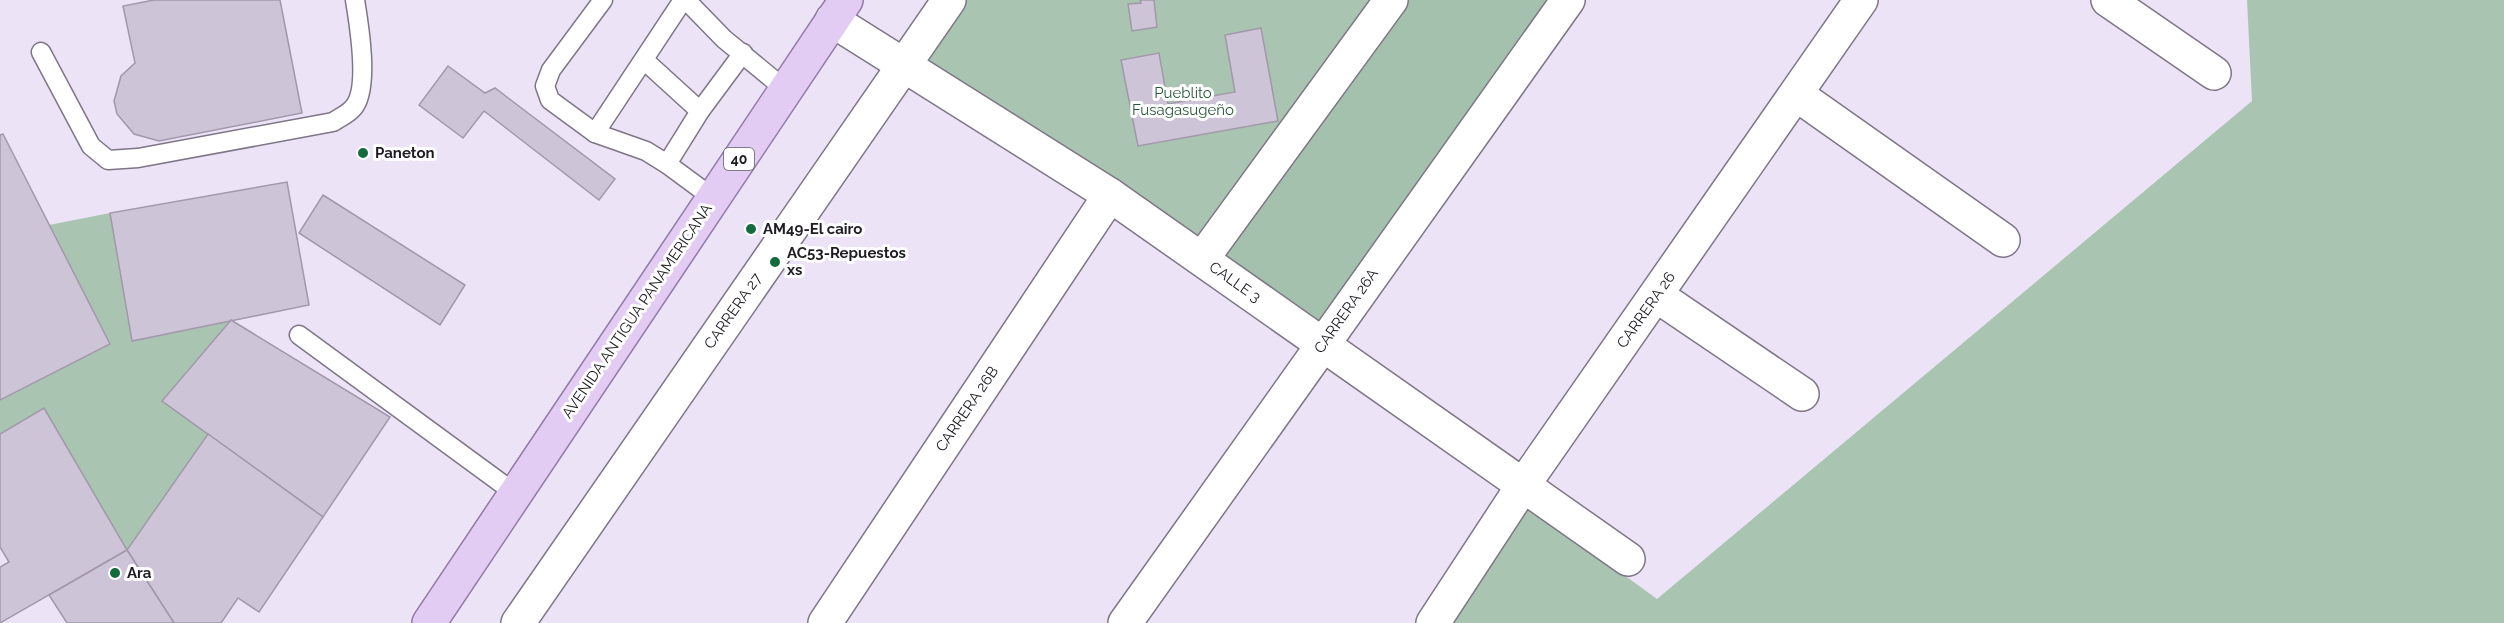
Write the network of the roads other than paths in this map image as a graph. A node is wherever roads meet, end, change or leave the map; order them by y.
1 (355, 0) edge
2 (603, 0) edge
3 (685, 0) edge
4 (949, 0) edge
5 (1391, 0) edge
6 (1568, 0) edge
7 (1861, 0) edge
8 (2108, 0) edge
9 (839, 10) edge
10 (41, 52) dead end
11 (743, 53) junction
12 (644, 60) junction
13 (904, 65) junction
14 (2214, 73) dead end
15 (786, 90) junction
16 (1796, 94) junction
17 (700, 111) junction
18 (595, 133) junction
19 (667, 164) junction
20 (1110, 195) junction
21 (713, 198) junction
22 (2003, 240) dead end
23 (1202, 259) junction
24 (1656, 295) junction
25 (299, 335) dead end
26 (1323, 344) junction
27 (1803, 394) dead end
28 (1524, 484) junction
29 (516, 494) junction
30 (1628, 559) dead end
31 (429, 623) edge
32 (518, 623) edge
33 (825, 623) edge
34 (1125, 623) edge
35 (1433, 623) edge

1 - 10 lane
2 - 18 lane
3 - 11 lane
3 - 12 lane
4 - 13 street, CARRERA 27
5 - 23 street
6 - 26 street, CARRERA 26A
7 - 16 street, CARRERA 26
8 - 14 street
9 - 13 street, CALLE 3
9 - 15 main road, AVENIDA ANTIGUA PANAMERICANA / 40
11 - 15 lane
11 - 17 lane
12 - 17 lane
12 - 18 lane
13 - 20 street, CALLE 3
13 - 32 street, CARRERA 27
15 - 21 main road, AVENIDA ANTIGUA PANAMERICANA / 40
16 - 22 street
16 - 24 street, CARRERA 26
17 - 19 lane
18 - 19 lane
19 - 21 lane
20 - 23 street, CALLE 3
20 - 33 street, CARRERA 26B
21 - 29 main road, AVENIDA ANTIGUA PANAMERICANA / 40
23 - 26 street, CALLE 3
24 - 27 street
24 - 28 street, CARRERA 26
25 - 29 lane
26 - 28 street, CALLE 3
26 - 34 street, CARRERA 26A
28 - 30 street, CALLE 3
28 - 35 street, CARRERA 26
29 - 31 main road, AVENIDA ANTIGUA PANAMERICANA / 40

